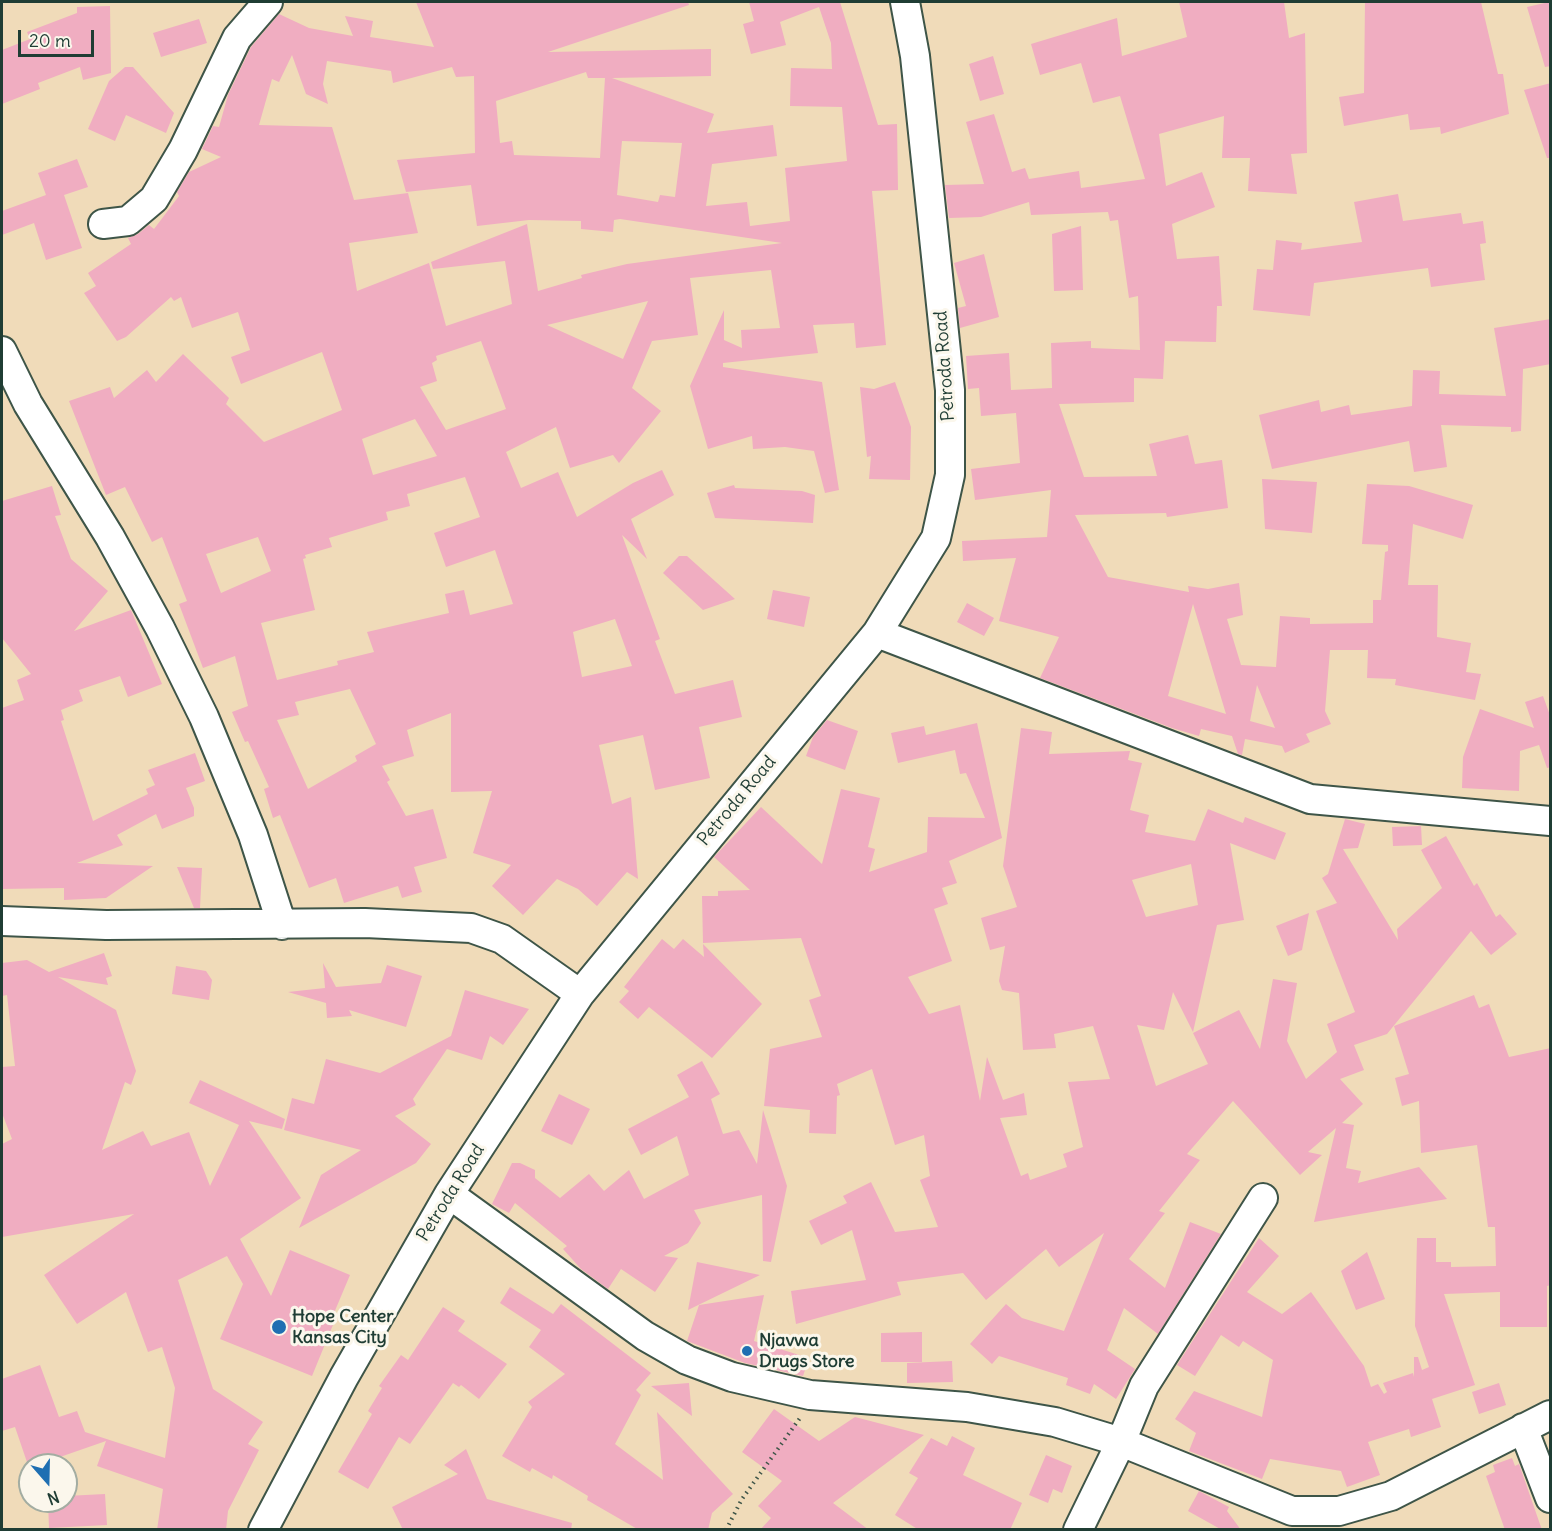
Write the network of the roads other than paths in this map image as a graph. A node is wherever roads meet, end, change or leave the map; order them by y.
1 (268, 2) edge
2 (905, 2) edge
3 (103, 224) dead end
4 (2, 351) edge
5 (877, 633) junction
6 (1551, 821) edge
7 (2, 921) edge
8 (282, 925) junction
9 (580, 994) junction
10 (448, 1194) junction
11 (1263, 1198) dead end
12 (1551, 1415) edge
13 (1523, 1428) junction
14 (1121, 1442) junction
15 (1551, 1498) edge
16 (263, 1530) edge
17 (1078, 1530) edge

1 - 3 street
2 - 5 street, Petroda Road
4 - 8 street
5 - 6 street
5 - 9 street, Petroda Road
7 - 8 street
8 - 9 street
9 - 10 street, Petroda Road
10 - 14 street
10 - 16 street, Petroda Road
11 - 14 street
12 - 13 street
13 - 14 street
13 - 15 street
14 - 17 street

